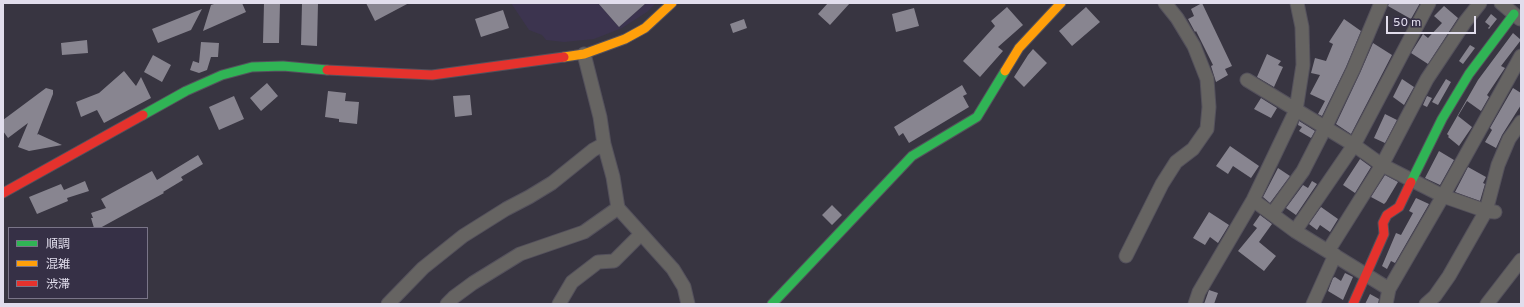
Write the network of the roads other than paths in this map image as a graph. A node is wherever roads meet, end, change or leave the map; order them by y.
1 (672, 3) edge
2 (1061, 3) edge
3 (1165, 3) edge
4 (1297, 3) edge
5 (1381, 3) edge
6 (1429, 3) edge
7 (1480, 3) edge
8 (1501, 3) edge
9 (1517, 17) edge
10 (584, 54) junction
11 (1521, 56) edge
12 (1247, 80) dead end
13 (1296, 110) junction
14 (1521, 122) edge
15 (1326, 128) junction
16 (604, 144) junction
17 (1354, 145) junction
18 (1382, 165) junction
19 (1412, 180) junction
20 (3, 193) edge
21 (1443, 196) junction
22 (1253, 200) junction
23 (618, 208) junction
24 (1490, 212) junction
25 (1272, 214) junction
26 (1295, 231) junction
27 (641, 234) junction
28 (1331, 253) junction
29 (1126, 256) dead end
30 (1521, 260) edge
31 (1366, 274) junction
32 (1388, 299) edge
33 (455, 302) edge
34 (388, 304) edge
35 (559, 304) edge
36 (688, 304) edge
37 (772, 304) edge
38 (1195, 304) edge
39 (1313, 304) edge
40 (1353, 304) edge
41 (1426, 304) edge
42 (1487, 304) edge

1 - 10 street
2 - 37 street
3 - 29 street
4 - 13 street
5 - 15 street
6 - 17 street
7 - 18 street
8 - 9 street
9 - 19 street
10 - 16 street
10 - 20 street
11 - 21 street
12 - 13 street
13 - 15 street
13 - 22 street
14 - 24 street
15 - 17 street
15 - 25 street
16 - 23 street
16 - 34 street
17 - 18 street
17 - 26 street
18 - 19 street
18 - 28 street
19 - 21 street
19 - 31 street
21 - 24 street
21 - 32 street
22 - 25 street
22 - 38 street
23 - 27 street
23 - 33 street
24 - 41 street
25 - 26 street
26 - 28 street
27 - 35 street
27 - 36 street
28 - 31 street
28 - 39 street
30 - 42 street
31 - 32 street
31 - 40 street

